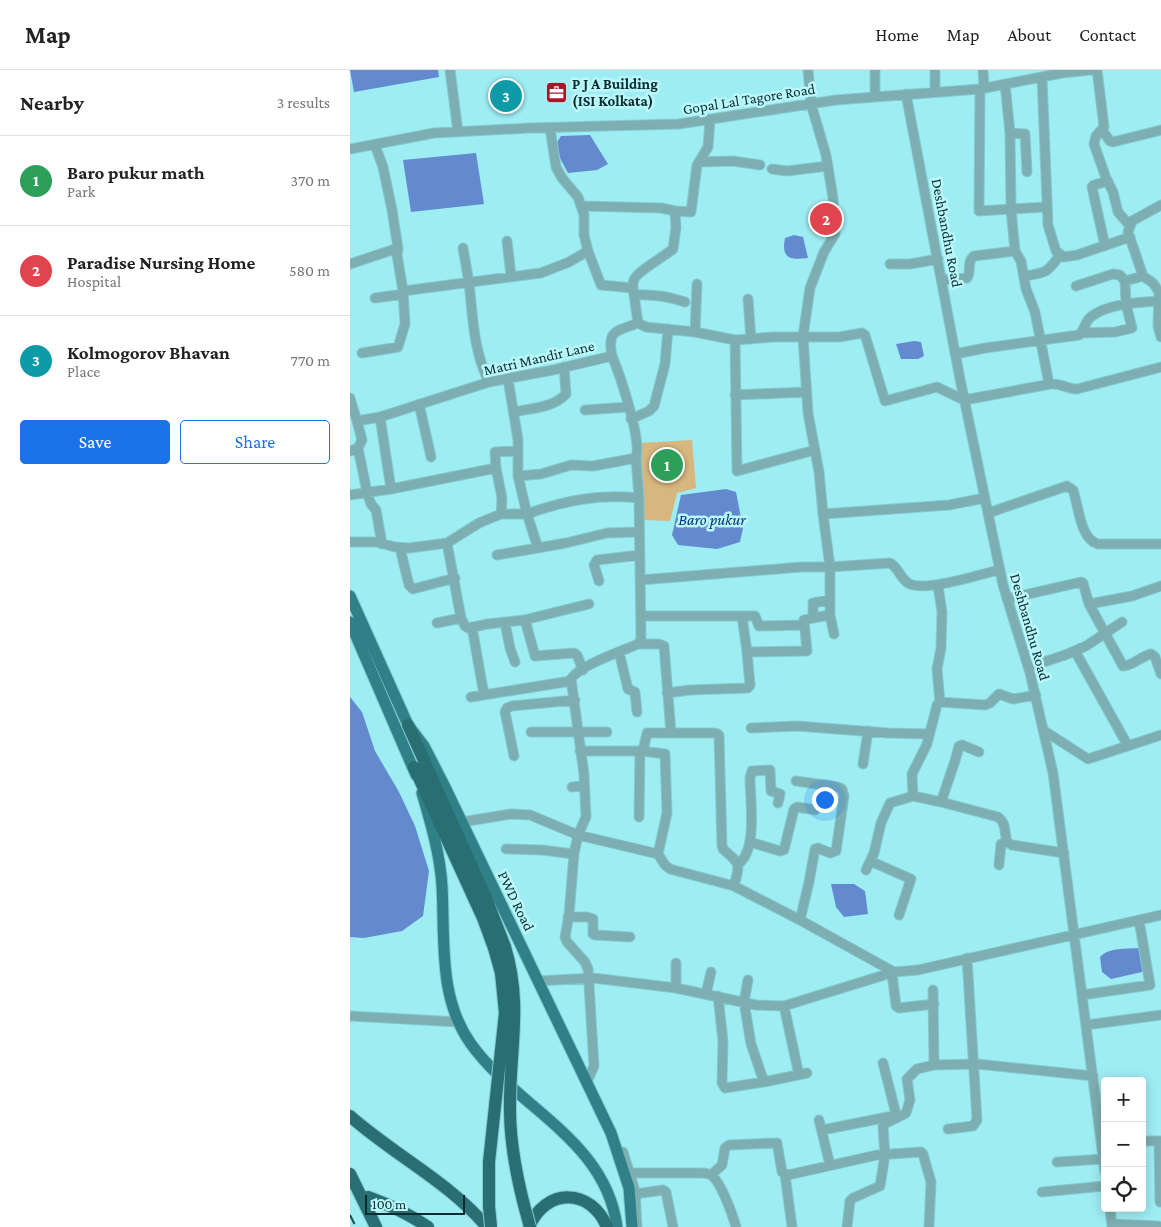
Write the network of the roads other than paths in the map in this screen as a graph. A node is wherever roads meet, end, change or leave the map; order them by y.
1 (450, 70) edge
2 (808, 70) edge
3 (874, 70) edge
4 (935, 70) edge
5 (983, 70) edge
6 (1091, 70) edge
7 (1097, 70) edge
8 (1062, 72) edge
9 (1042, 77) junction
10 (1005, 84) junction
11 (982, 88) junction
12 (935, 92) junction
13 (906, 94) junction
14 (875, 97) junction
15 (811, 104) junction
16 (710, 120) junction
17 (550, 128) junction
18 (1102, 130) junction
19 (1161, 130) edge
20 (458, 132) junction
21 (1010, 133) junction
22 (375, 145) junction
23 (350, 149) edge
24 (699, 162) junction
25 (760, 165) dead end
26 (828, 166) junction
27 (772, 169) dead end
28 (1027, 172) dead end
29 (1108, 182) junction
30 (1161, 205) edge
31 (581, 206) junction
32 (1046, 207) junction
33 (1011, 209) junction
34 (675, 211) junction
35 (1130, 226) junction
36 (1130, 237) junction
37 (507, 241) dead end
38 (1105, 246) junction
39 (398, 248) junction
40 (463, 248) dead end
41 (588, 251) junction
42 (1015, 251) junction
43 (1060, 255) junction
44 (938, 259) junction
45 (350, 264) edge
46 (890, 264) dead end
47 (511, 276) junction
48 (1024, 276) junction
49 (1143, 276) junction
50 (942, 280) junction
51 (1125, 281) junction
52 (469, 282) junction
53 (1157, 283) edge
54 (697, 284) dead end
55 (1076, 286) dead end
56 (633, 292) junction
57 (404, 293) junction
58 (375, 298) dead end
59 (748, 299) dead end
60 (685, 302) dead end
61 (1126, 304) junction
62 (1160, 307) edge
63 (638, 323) junction
64 (668, 329) junction
65 (695, 332) junction
66 (1082, 333) junction
67 (804, 336) junction
68 (1161, 337) edge
69 (735, 340) junction
70 (751, 340) junction
71 (1041, 341) junction
72 (362, 353) dead end
73 (955, 354) junction
74 (612, 356) junction
75 (564, 367) junction
76 (1161, 367) edge
77 (508, 379) junction
78 (489, 382) junction
79 (1049, 384) junction
80 (807, 392) junction
81 (735, 395) junction
82 (964, 400) junction
83 (350, 401) edge
84 (419, 404) junction
85 (628, 407) junction
86 (585, 410) dead end
87 (514, 412) junction
88 (380, 417) junction
89 (631, 419) junction
90 (357, 422) junction
91 (354, 449) edge
92 (815, 450) junction
93 (518, 451) junction
94 (431, 457) dead end
95 (636, 458) junction
96 (496, 468) junction
97 (518, 476) junction
98 (391, 489) junction
99 (367, 492) junction
100 (350, 495) edge
101 (639, 498) junction
102 (984, 498) junction
103 (988, 512) junction
104 (501, 514) junction
105 (527, 514) junction
106 (824, 514) junction
107 (640, 532) junction
108 (350, 542) edge
109 (447, 543) junction
110 (382, 544) junction
111 (1161, 544) edge
112 (400, 548) junction
113 (538, 548) junction
114 (497, 555) dead end
115 (640, 555) junction
116 (830, 567) junction
117 (999, 570) junction
118 (455, 578) junction
119 (640, 580) junction
120 (599, 582) dead end
121 (938, 586) junction
122 (1161, 586) edge
123 (350, 596) edge
124 (1007, 599) junction
125 (830, 600) junction
126 (590, 604) dead end
127 (1089, 604) junction
128 (830, 615) junction
129 (641, 616) junction
130 (742, 616) junction
131 (461, 618) junction
132 (813, 618) junction
133 (525, 620) junction
134 (350, 622) edge
135 (1122, 622) dead end
136 (437, 623) dead end
137 (505, 623) junction
138 (804, 625) junction
139 (472, 627) junction
140 (834, 634) dead end
141 (1105, 634) junction
142 (638, 644) junction
143 (1075, 651) junction
144 (620, 652) junction
145 (747, 652) junction
146 (1158, 655) edge
147 (515, 662) dead end
148 (1028, 667) junction
149 (583, 670) junction
150 (1161, 674) edge
151 (571, 681) junction
152 (667, 693) junction
153 (484, 695) junction
154 (1036, 696) junction
155 (471, 697) dead end
156 (574, 700) junction
157 (940, 702) junction
158 (637, 712) dead end
159 (408, 725) junction
160 (751, 728) dead end
161 (1043, 730) junction
162 (578, 731) junction
163 (868, 731) junction
164 (531, 732) dead end
165 (607, 732) dead end
166 (671, 733) junction
167 (928, 734) junction
168 (1161, 735) edge
169 (1128, 746) junction
170 (580, 751) junction
171 (641, 751) junction
172 (978, 752) dead end
173 (514, 756) dead end
174 (862, 764) dead end
175 (414, 767) junction
176 (796, 781) dead end
177 (584, 786) junction
178 (572, 787) dead end
179 (913, 796) junction
180 (941, 802) junction
181 (778, 803) dead end
182 (814, 810) dead end
183 (639, 817) dead end
184 (462, 822) junction
185 (578, 835) junction
186 (750, 842) junction
187 (1007, 842) junction
188 (506, 849) dead end
189 (1064, 853) junction
190 (574, 854) junction
191 (658, 854) junction
192 (870, 861) junction
193 (738, 864) junction
194 (999, 865) dead end
195 (866, 870) dead end
196 (734, 886) junction
197 (899, 915) dead end
198 (1161, 915) edge
199 (568, 917) junction
200 (800, 920) junction
201 (1139, 920) junction
202 (1074, 936) junction
203 (630, 937) dead end
204 (500, 948) junction
205 (967, 958) junction
206 (676, 963) dead end
207 (711, 972) dead end
208 (893, 973) junction
209 (588, 978) junction
210 (748, 980) dead end
211 (538, 981) junction
212 (676, 988) junction
213 (933, 990) dead end
214 (706, 994) junction
215 (1082, 995) junction
216 (718, 996) junction
217 (744, 1002) junction
218 (934, 1004) junction
219 (784, 1006) junction
220 (1161, 1015) edge
221 (350, 1016) edge
222 (458, 1022) junction
223 (1086, 1025) junction
224 (883, 1063) dead end
225 (973, 1064) junction
226 (934, 1065) junction
227 (1093, 1076) junction
228 (587, 1082) junction
229 (764, 1082) junction
230 (350, 1116) edge
231 (897, 1117) junction
232 (820, 1120) dead end
233 (1101, 1126) edge
234 (948, 1129) dead end
235 (822, 1130) junction
236 (1146, 1141) edge
237 (1160, 1141) edge
238 (885, 1154) junction
239 (1101, 1159) edge
240 (1056, 1162) dead end
241 (830, 1165) junction
242 (628, 1173) junction
243 (350, 1174) edge
244 (785, 1174) junction
245 (711, 1175) junction
246 (1101, 1186) edge
247 (1042, 1192) dead end
248 (635, 1194) junction
249 (368, 1197) dead end
250 (1160, 1202) edge
251 (1110, 1212) edge
252 (1112, 1226) edge
253 (1158, 1226) dead end
254 (376, 1227) edge
255 (428, 1227) edge
256 (487, 1227) edge
257 (491, 1227) edge
258 (530, 1227) edge
259 (607, 1227) edge
260 (617, 1227) edge
261 (632, 1227) edge
262 (637, 1227) edge
263 (673, 1227) edge
264 (736, 1227) edge
265 (792, 1227) edge
266 (847, 1227) edge
267 (929, 1227) edge

1 - 20 street
2 - 15 street
3 - 14 street
4 - 12 street
5 - 11 street
6 - 8 street, Gopal Lal Tagore Road
7 - 18 street
8 - 9 street, Gopal Lal Tagore Road
9 - 10 street, Gopal Lal Tagore Road
9 - 32 street
10 - 11 street, Gopal Lal Tagore Road
10 - 21 street
11 - 12 street, Gopal Lal Tagore Road
11 - 33 street
12 - 13 street, Gopal Lal Tagore Road
13 - 14 street, Gopal Lal Tagore Road
13 - 44 street, Deshbandhu Road
14 - 15 street, Gopal Lal Tagore Road
15 - 16 street, Gopal Lal Tagore Road
15 - 26 street
16 - 17 street, Gopal Lal Tagore Road
16 - 24 street
17 - 20 street, Gopal Lal Tagore Road
17 - 31 street
18 - 19 street
18 - 29 street
20 - 22 street, Gopal Lal Tagore Road
21 - 28 street
21 - 33 street
22 - 23 street, Gopal Lal Tagore Road
22 - 39 street
24 - 25 street
24 - 34 street
26 - 27 street
26 - 67 street
29 - 35 street
29 - 38 street
30 - 35 street
31 - 34 street
31 - 41 street
32 - 33 street
32 - 43 street
33 - 42 street
34 - 56 street
35 - 36 street
36 - 38 street
36 - 49 street
37 - 47 street
38 - 43 street
39 - 45 street
39 - 57 street
40 - 52 street
41 - 47 street
41 - 56 street
42 - 48 street
42 - 50 street
43 - 48 street
44 - 46 street
44 - 50 street, Deshbandhu Road
47 - 52 street
48 - 71 street
49 - 51 street
49 - 53 street
50 - 73 street, Deshbandhu Road
51 - 55 street
51 - 61 street
52 - 57 street
52 - 78 street
53 - 62 street
54 - 65 street
56 - 60 street
56 - 63 street
57 - 58 street
57 - 72 street
59 - 70 street
61 - 62 street
61 - 66 street
61 - 66 street
62 - 68 street
63 - 64 street
63 - 74 street, Matri Mandir Lane
64 - 65 street
64 - 89 street
65 - 69 street
66 - 71 street
67 - 70 street
67 - 80 street
67 - 82 street
69 - 70 street
69 - 81 street
71 - 73 street
71 - 79 street
73 - 82 street, Deshbandhu Road
74 - 75 street, Matri Mandir Lane
74 - 85 street
75 - 77 street, Matri Mandir Lane
75 - 87 street
76 - 79 street
77 - 78 street, Matri Mandir Lane
77 - 87 street
78 - 84 street, Matri Mandir Lane
79 - 82 street
80 - 81 street
80 - 92 street
81 - 92 street
82 - 102 street, Deshbandhu Road
83 - 90 street
84 - 88 street, Matri Mandir Lane
84 - 94 street
85 - 86 street
85 - 89 street
87 - 93 street
88 - 90 street, Matri Mandir Lane
88 - 98 street
89 - 95 street
90 - 91 street
91 - 99 street
92 - 106 street
93 - 96 street
93 - 97 street
95 - 97 street
95 - 101 street
96 - 98 street
96 - 104 street
97 - 105 street
98 - 99 street
99 - 100 street
99 - 110 street
101 - 105 street
101 - 107 street
102 - 103 street, Deshbandhu Road
102 - 106 street
103 - 111 street
103 - 117 street, Deshbandhu Road
104 - 105 street
104 - 109 street
105 - 113 street
106 - 116 street
107 - 113 street
107 - 115 street
108 - 110 street
109 - 112 street
109 - 118 street
110 - 112 street
112 - 118 street
113 - 114 street
115 - 119 street
115 - 120 street
116 - 119 street
116 - 121 street
116 - 125 street
117 - 121 street
117 - 124 street, Deshbandhu Road
118 - 131 street
119 - 129 street
121 - 157 street
122 - 127 street
123 - 159 main road, PWD Road
124 - 127 street
124 - 148 street, Deshbandhu Road
125 - 128 street
125 - 132 street
126 - 133 street
127 - 141 street
128 - 132 street
128 - 140 street
129 - 130 street
129 - 142 street
130 - 138 street
130 - 145 street
131 - 136 street
131 - 139 street
132 - 138 street
133 - 137 street
133 - 149 street
134 - 175 main road
135 - 141 street
137 - 139 street
137 - 147 street
138 - 145 street
139 - 153 street
141 - 143 street
141 - 146 street
142 - 144 street
142 - 152 street
143 - 148 street
143 - 169 street
144 - 149 street
144 - 158 street
145 - 152 street
146 - 150 street
148 - 154 street, Deshbandhu Road
149 - 151 street
151 - 153 street
151 - 156 street
152 - 166 street
153 - 155 street
154 - 157 street
154 - 161 street, Deshbandhu Road
156 - 162 street
156 - 173 street
157 - 167 street
159 - 184 main road, PWD Road
159 - 204 highway
160 - 163 street
161 - 169 street
161 - 189 street, Deshbandhu Road
162 - 164 street
162 - 165 street
162 - 170 street
163 - 167 street
163 - 174 street
166 - 171 street
166 - 193 street
167 - 179 street
168 - 169 street
170 - 171 street
170 - 177 street
171 - 183 street
171 - 191 street
172 - 180 street
175 - 204 highway
175 - 222 main road
176 - 200 street
177 - 178 street
177 - 185 street
179 - 180 street
179 - 192 street
180 - 187 street
181 - 186 street
182 - 186 street
184 - 185 street
184 - 211 main road, PWD Road
185 - 190 street
185 - 191 street
186 - 193 street
187 - 189 street
187 - 194 street
188 - 190 street
189 - 202 street, Deshbandhu Road
190 - 199 street
191 - 196 street
192 - 195 street
192 - 197 street
193 - 196 street
196 - 200 street
198 - 201 street
199 - 203 street
199 - 209 street
200 - 208 street
201 - 202 street
201 - 215 street
202 - 205 street
202 - 215 street, Deshbandhu Road
204 - 257 highway, bridge
204 - 258 highway, bridge
205 - 208 street
205 - 225 street
206 - 212 street
207 - 214 street
208 - 218 street
208 - 219 street
209 - 211 street
209 - 212 street
209 - 228 street
210 - 217 street
211 - 228 main road, PWD Road
212 - 214 street
213 - 218 street
214 - 216 street
215 - 223 street, Deshbandhu Road
216 - 217 street
216 - 229 street
217 - 219 street
217 - 229 street
218 - 226 street
219 - 229 street
220 - 223 street
221 - 222 street
222 - 260 main road
223 - 227 street, Deshbandhu Road
224 - 231 street
225 - 226 street
225 - 227 street
225 - 234 street
226 - 231 street
227 - 233 street, Deshbandhu Road
228 - 242 main road, PWD Road
230 - 256 highway
231 - 235 street
231 - 238 street
232 - 235 street
235 - 241 street
236 - 237 street
237 - 250 street
238 - 241 street
238 - 266 street
238 - 267 street
239 - 240 street
241 - 244 street
242 - 245 street
242 - 248 street
242 - 261 main road, PWD Road
243 - 254 highway
244 - 245 street
244 - 265 street
245 - 264 street
246 - 247 street
248 - 262 street
248 - 263 street
249 - 255 highway
251 - 252 street
252 - 253 street
258 - 259 highway

